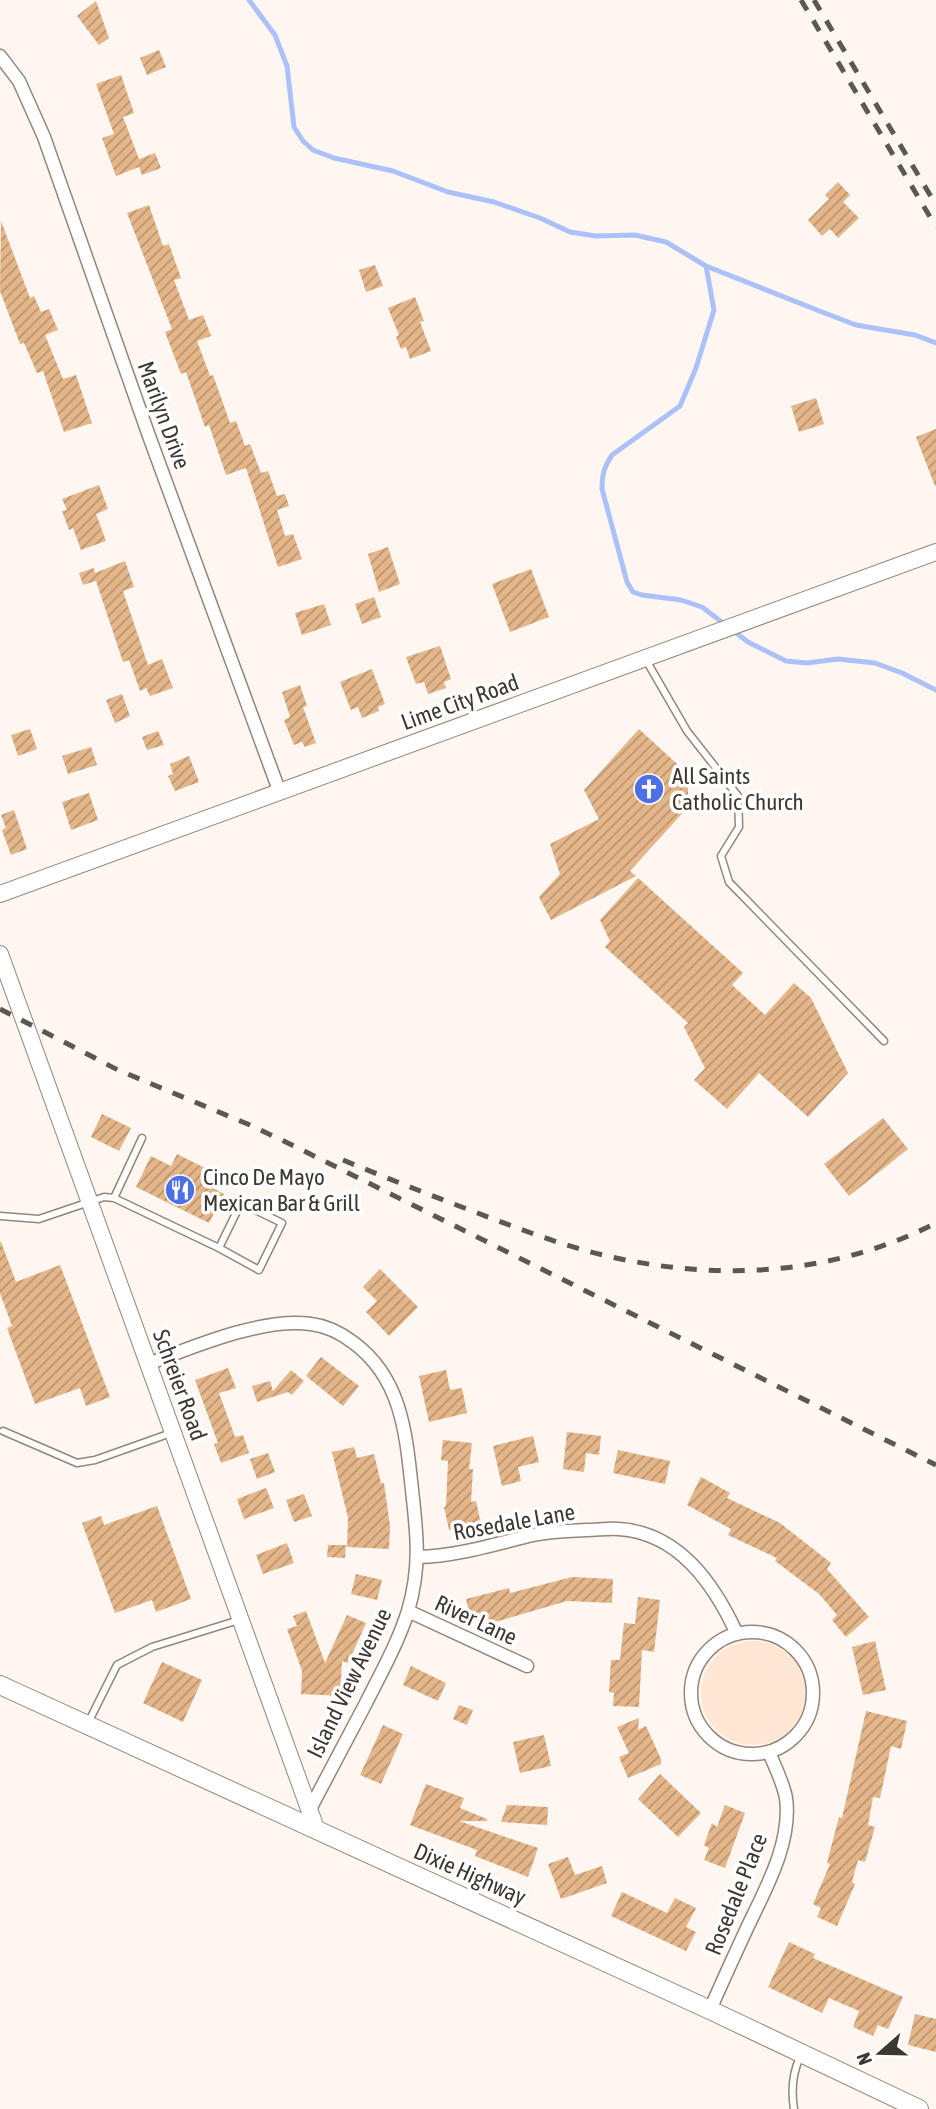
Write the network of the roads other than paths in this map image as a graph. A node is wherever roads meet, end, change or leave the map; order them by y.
1 (0, 56) edge
2 (936, 552) edge
3 (645, 659) junction
4 (280, 793) junction
5 (0, 894) edge
6 (0, 954) edge
7 (884, 1041) dead end
8 (142, 1138) dead end
9 (114, 1198) junction
10 (89, 1201) junction
11 (0, 1216) edge
12 (219, 1248) junction
13 (148, 1364) junction
14 (3, 1431) dead end
15 (173, 1433) junction
16 (418, 1557) junction
17 (408, 1611) junction
18 (240, 1619) junction
19 (737, 1634) junction
20 (527, 1666) dead end
21 (0, 1685) edge
22 (87, 1725) junction
23 (769, 1752) junction
24 (309, 1811) junction
25 (317, 1831) junction
26 (709, 2010) junction
27 (802, 2053) junction
28 (794, 2109) edge
29 (919, 2109) edge

1 - 4 street, Marilyn Drive
2 - 3 street, Lime City Road
3 - 4 street, Lime City Road
3 - 7 lane
4 - 5 street, Lime City Road
6 - 10 street, Schreier Road
8 - 9 lane
9 - 10 lane
9 - 12 lane
10 - 11 lane
10 - 13 street, Schreier Road
12 - 12 lane
13 - 15 street, Schreier Road
13 - 16 street, Island View Avenue
14 - 15 lane
15 - 18 street, Schreier Road
16 - 17 street, Island View Avenue
16 - 19 street, Rosedale Lane
17 - 20 street, River Lane
17 - 24 street, Island View Avenue
18 - 22 lane
18 - 24 street, Schreier Road
19 - 23 street
19 - 23 street
21 - 22 main road, Dixie Highway
22 - 25 main road, Dixie Highway
23 - 26 street, Rosedale Place
24 - 25 street, Schreier Road
25 - 26 main road, Dixie Highway
26 - 27 main road, Dixie Highway
27 - 28 lane
27 - 29 main road, Dixie Highway

